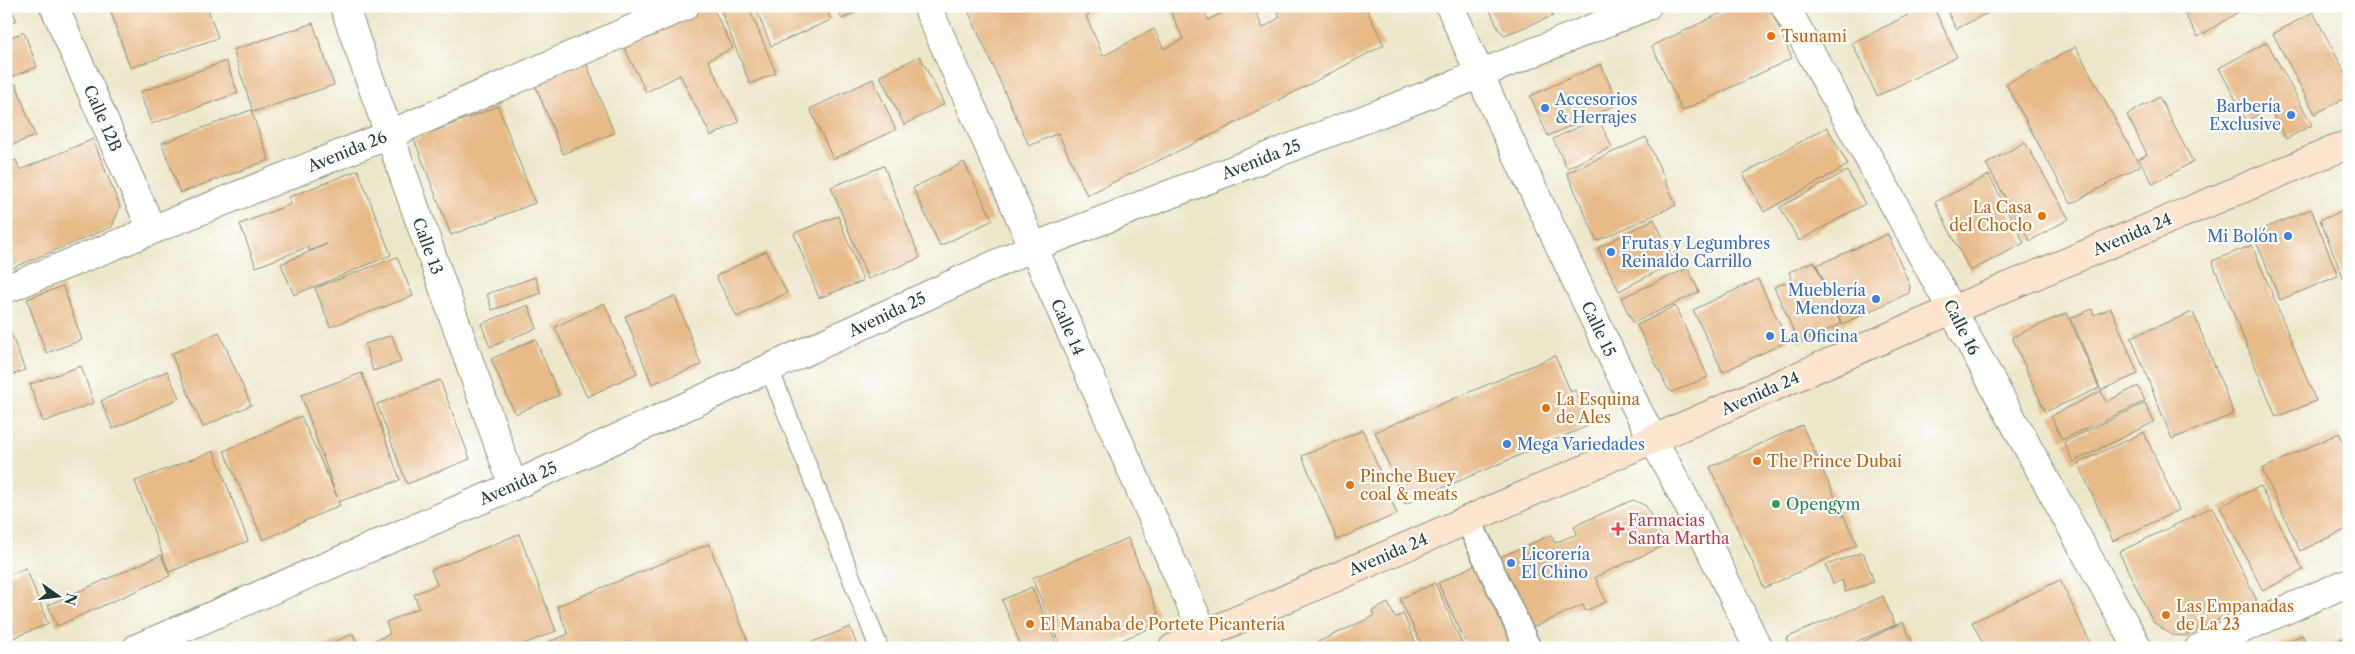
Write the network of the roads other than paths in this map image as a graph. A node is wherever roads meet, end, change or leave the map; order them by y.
1 (54, 6) edge
2 (344, 6) edge
3 (685, 6) edge
4 (927, 6) edge
5 (1450, 6) edge
6 (1647, 6) edge
7 (1785, 6) edge
8 (1480, 73) junction
9 (388, 135) junction
10 (2349, 144) edge
11 (152, 230) junction
12 (1033, 247) junction
13 (6, 289) edge
14 (1954, 310) junction
15 (769, 368) junction
16 (1653, 440) junction
17 (513, 486) junction
18 (1468, 520) junction
19 (2349, 582) edge
20 (1208, 641) edge
21 (138, 648) edge
22 (879, 648) edge
23 (1173, 648) edge
24 (1528, 648) edge
25 (1758, 648) edge
26 (2138, 648) edge
27 (2199, 648) edge

1 - 11 street, Calle 12B
2 - 9 street, Calle 13
3 - 9 street, Avenida 26
4 - 12 street, Calle 14
5 - 8 street, Calle 15
6 - 8 street, Avenida 25
7 - 14 street, Calle 16
8 - 12 street, Avenida 25
8 - 16 street, Calle 15
9 - 11 street, Avenida 26
9 - 17 street, Calle 13
10 - 14 main road, Avenida 24
11 - 13 street, Avenida 26
12 - 15 street, Avenida 25
12 - 20 street, Calle 14
14 - 16 main road, Avenida 24
14 - 26 street, Calle 16
15 - 17 street, Avenida 25
15 - 22 lane
16 - 18 main road, Avenida 24
16 - 25 street, Calle 15
17 - 21 street, Avenida 25
18 - 20 main road, Avenida 24
18 - 24 street
19 - 27 street
20 - 23 main road, Avenida 24

